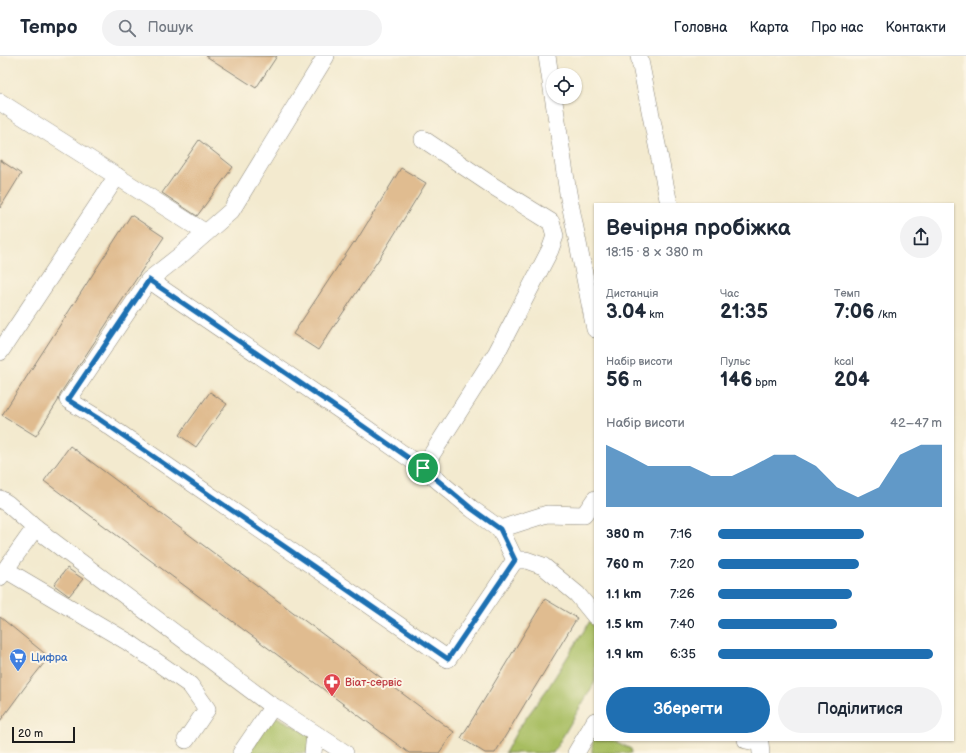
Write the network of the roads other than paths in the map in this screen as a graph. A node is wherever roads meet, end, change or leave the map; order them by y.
1 (326, 56) edge
2 (547, 56) edge
3 (640, 56) edge
4 (0, 102) edge
5 (423, 139) dead end
6 (117, 176) junction
7 (669, 203) edge
8 (206, 233) junction
9 (149, 280) junction
10 (594, 324) edge
11 (0, 352) edge
12 (423, 468) junction
13 (0, 499) edge
14 (594, 500) edge
15 (35, 528) junction
16 (500, 529) junction
17 (515, 560) junction
18 (3, 573) edge
19 (594, 615) edge
20 (273, 706) junction
21 (594, 723) edge
22 (315, 734) junction
23 (186, 740) dead end
24 (241, 753) edge
25 (313, 753) edge
26 (344, 753) edge
27 (576, 753) edge

1 - 8 street
2 - 10 street
3 - 7 street
4 - 6 street
5 - 12 street
6 - 8 street
6 - 11 street
8 - 9 street
9 - 12 street
9 - 17 street
12 - 16 street
13 - 15 street
14 - 16 street
15 - 18 street
15 - 20 street
16 - 17 street
17 - 19 street
18 - 23 street
20 - 22 street
20 - 24 street
21 - 27 street
22 - 25 street
22 - 26 street

